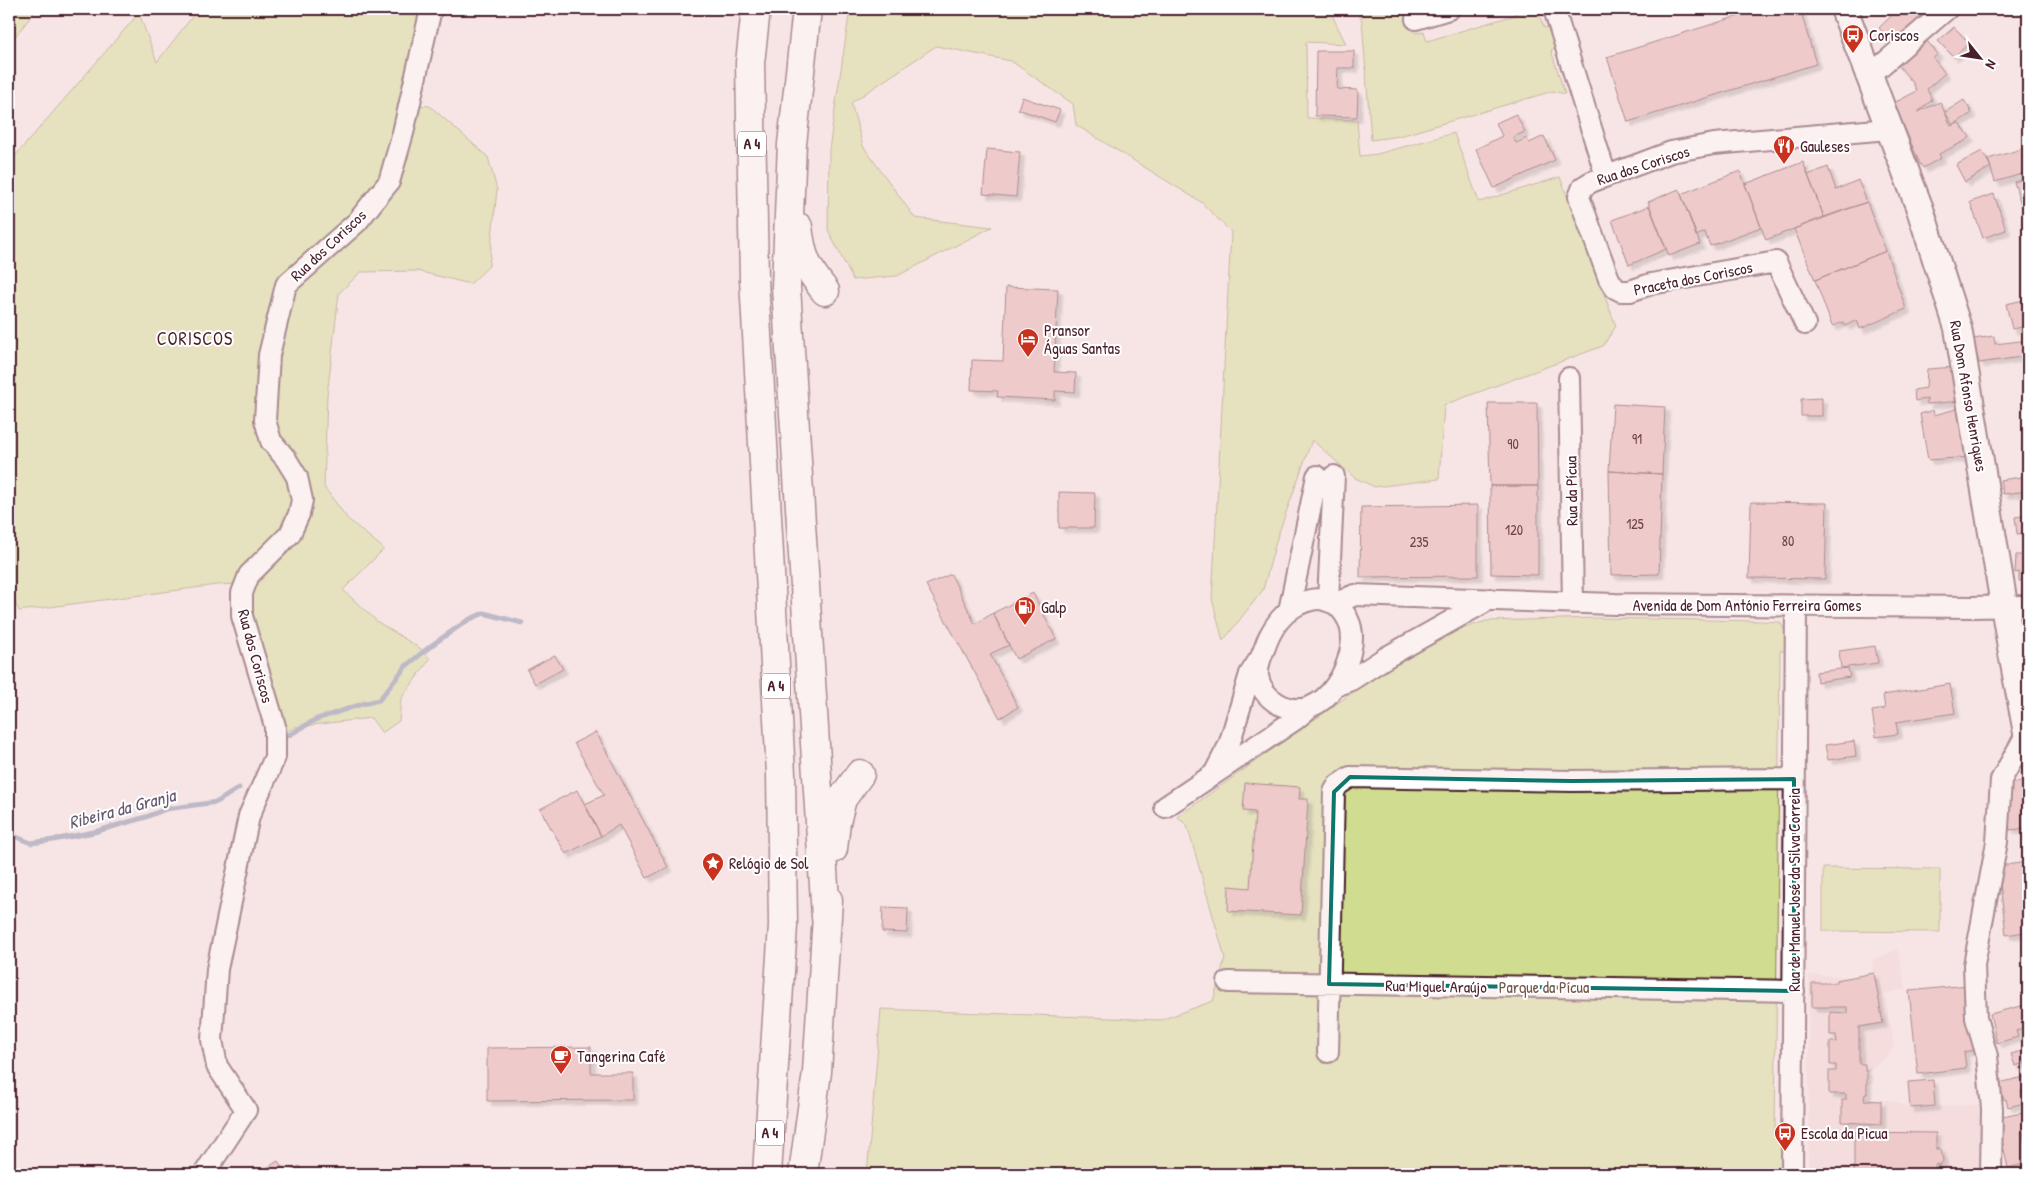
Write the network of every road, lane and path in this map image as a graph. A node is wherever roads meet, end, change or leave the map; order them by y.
1 (431, 9) edge
2 (756, 9) edge
3 (807, 9) edge
4 (1449, 9) edge
5 (1554, 9) edge
6 (1844, 9) edge
7 (1947, 9) edge
8 (1416, 19) dead end
9 (1869, 76) junction
10 (1889, 129) junction
11 (792, 144) junction
12 (1606, 176) junction
13 (1588, 220) joint
14 (826, 291) dead end
15 (1805, 324) dead end
16 (1569, 378) dead end
17 (1490, 599) junction
18 (1331, 602) junction
19 (1573, 603) junction
20 (1796, 605) junction
21 (2016, 606) edge
22 (1289, 611) junction
23 (1260, 658) junction
24 (1336, 686) junction
25 (1310, 707) junction
26 (2028, 735) edge
27 (1215, 772) junction
28 (860, 774) dead end
29 (1794, 779) junction
30 (1165, 807) dead end
31 (826, 918) junction
32 (1228, 982) dead end
33 (1329, 984) junction
34 (1794, 991) junction
35 (1328, 1052) dead end
36 (773, 1092) junction
37 (204, 1174) edge
38 (753, 1174) edge
39 (767, 1174) edge
40 (802, 1174) edge
41 (1792, 1174) edge
42 (1992, 1174) edge

1 - 37 street, Rua dos Coriscos
2 - 36 highway, A 4
3 - 11 highway, A 4
4 - 8 street
5 - 12 street
6 - 9 main road, Rua Dom Afonso Henriques
7 - 9 street
9 - 10 main road, Rua Dom Afonso Henriques
10 - 12 street, Rua dos Coriscos
10 - 21 main road, Rua Dom Afonso Henriques
11 - 14 highway
11 - 31 highway, A 4
12 - 13 street, Rua dos Coriscos
13 - 15 street, Praceta dos Coriscos
16 - 19 street, Rua da Pícua
17 - 18 street, Avenida de Dom António Ferreira Gomes
17 - 19 street, Avenida de Dom António Ferreira Gomes
17 - 24 street, Avenida de Dom António Ferreira Gomes
18 - 22 street, Avenida de Dom António Ferreira Gomes
18 - 22 street
18 - 24 street, Avenida de Dom António Ferreira Gomes
19 - 20 street, Avenida de Dom António Ferreira Gomes
20 - 21 street, Avenida de Dom António Ferreira Gomes
20 - 29 street, Rua de Manuel José da Silva Correia
21 - 26 main road, Rua Dom Afonso Henriques
22 - 23 street, Avenida de Dom António Ferreira Gomes
23 - 25 street, Avenida de Dom António Ferreira Gomes
23 - 27 street, Avenida de Dom António Ferreira Gomes
24 - 25 street, Avenida de Dom António Ferreira Gomes
25 - 27 street, Avenida de Dom António Ferreira Gomes
26 - 42 street
27 - 30 street, Avenida de Dom António Ferreira Gomes
28 - 31 highway
29 - 33 street
29 - 34 street, Rua de Manuel José da Silva Correia
31 - 40 highway, A 4
32 - 33 street, Rua Miguel Araújo
33 - 34 street, Rua Miguel Araújo
33 - 35 street
34 - 41 street, Rua de Manuel José da Silva Correia
36 - 38 highway
36 - 39 highway, A 4

